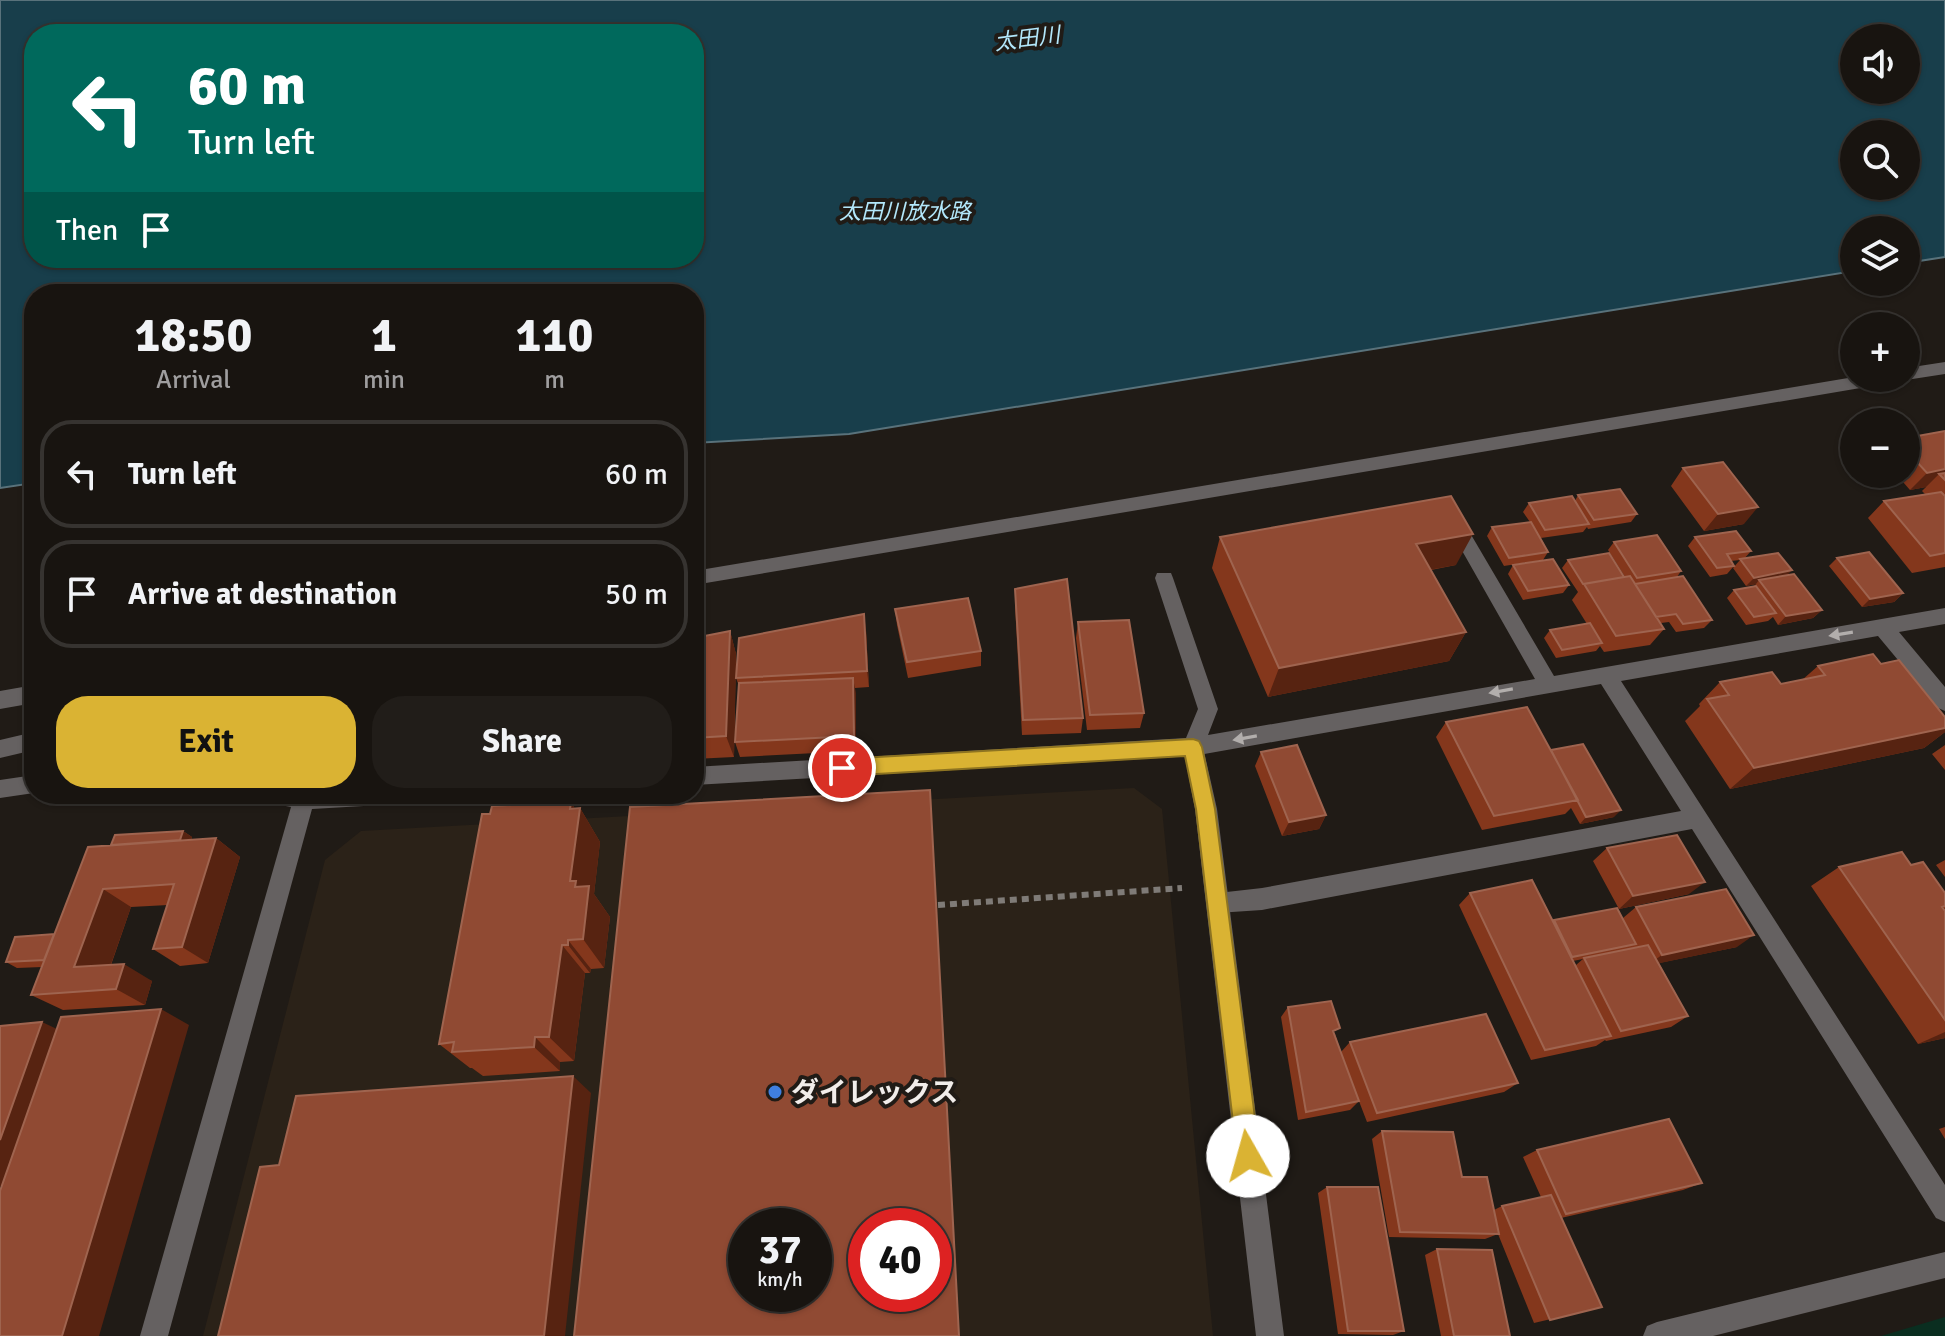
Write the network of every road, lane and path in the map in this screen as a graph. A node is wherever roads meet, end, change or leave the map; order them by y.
1 (1945, 368) edge
2 (1920, 372) edge
3 (1840, 385) edge
4 (1457, 526) edge
5 (704, 576) edge
6 (1164, 578) dead end
7 (1945, 616) edge
8 (1883, 627) junction
9 (1605, 673) junction
10 (1548, 683) junction
11 (24, 696) edge
12 (0, 700) edge
13 (1945, 702) edge
14 (24, 743) edge
15 (1193, 747) junction
16 (0, 749) edge
17 (704, 775) edge
18 (24, 785) edge
19 (0, 789) edge
20 (303, 804) edge
21 (1697, 818) junction
22 (1183, 888) dead end
23 (1217, 902) junction
24 (938, 905) edge
25 (1945, 1209) edge
26 (1945, 1265) edge
27 (154, 1336) edge
28 (1270, 1336) edge
29 (1657, 1336) edge

1 - 2 street
3 - 5 street
4 - 10 street
6 - 15 street
7 - 8 street
8 -> 9 street
8 - 13 street
9 - 10 street
9 - 21 street
10 -> 15 street
11 - 12 street
14 - 16 street
15 - 17 street
15 - 23 street
18 - 19 street
20 - 27 street
21 - 23 street
21 - 25 street
22 - 24 path
23 - 28 street
26 - 29 street

